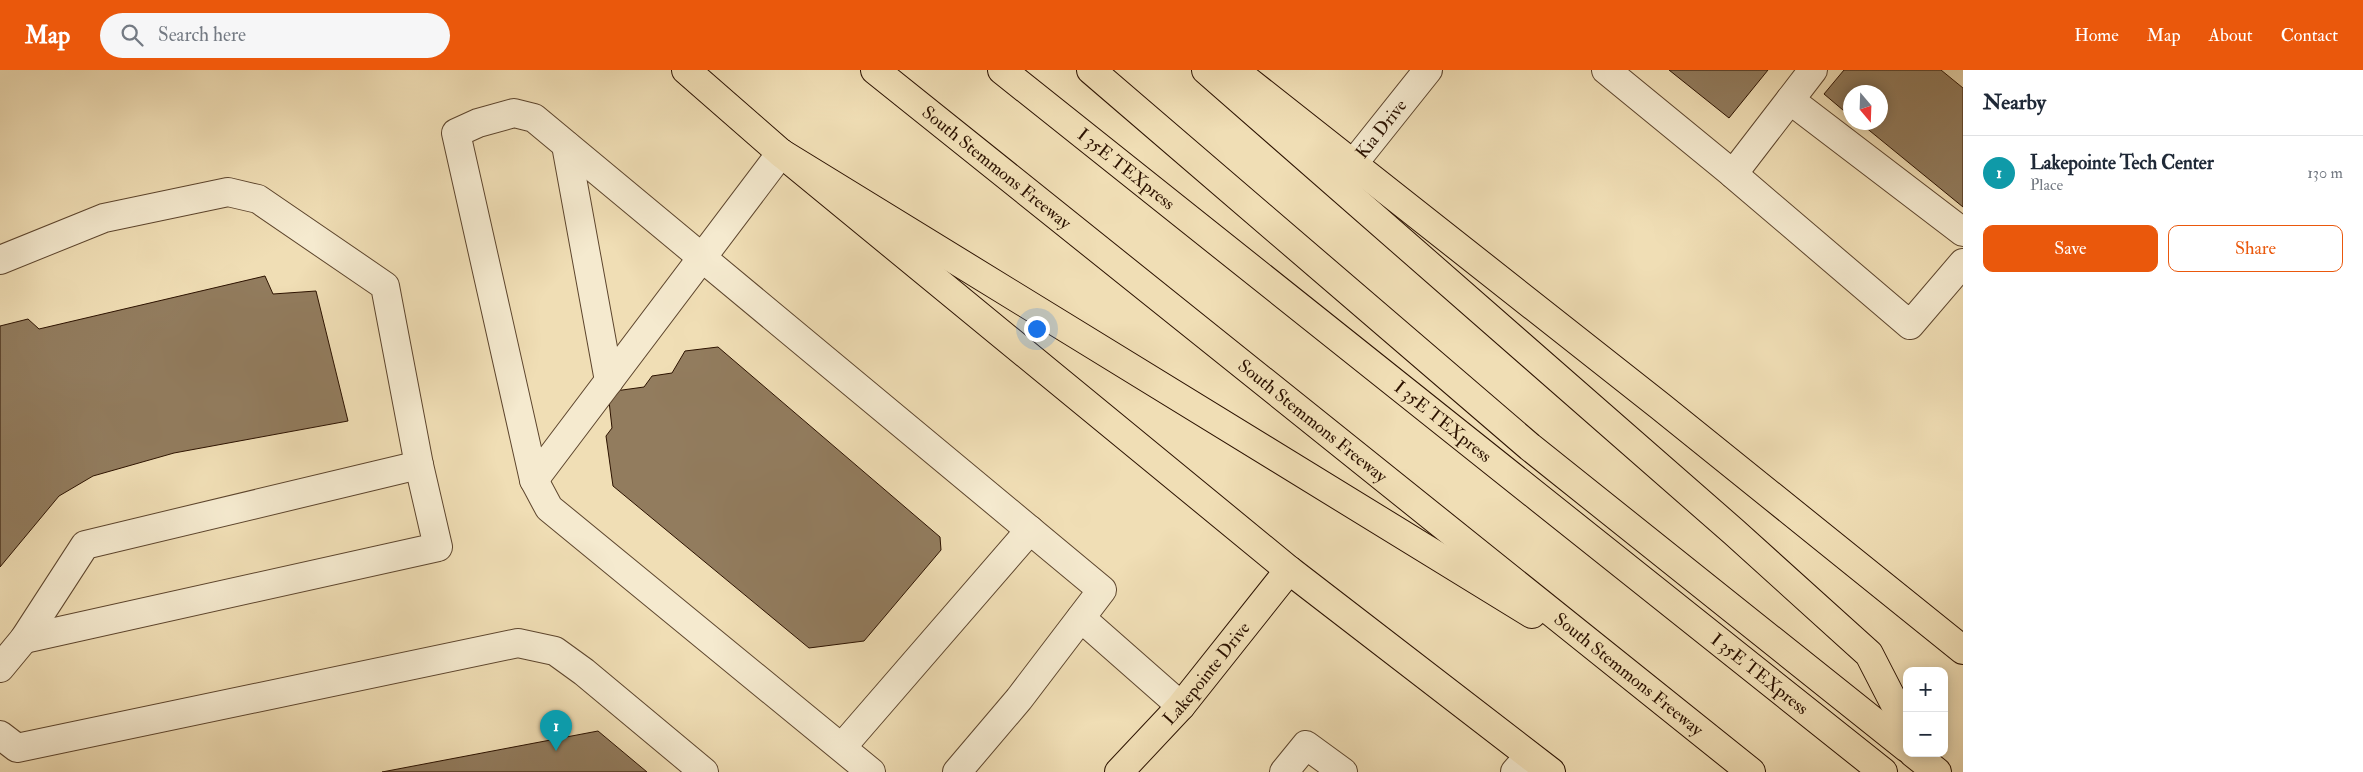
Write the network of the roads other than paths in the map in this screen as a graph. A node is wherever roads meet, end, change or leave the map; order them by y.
1 (686, 70) edge
2 (875, 70) edge
3 (1002, 70) edge
4 (1091, 70) edge
5 (1206, 70) edge
6 (1234, 70) edge
7 (1428, 70) edge
8 (1606, 70) edge
9 (1813, 70) edge
10 (1790, 100) junction
11 (566, 145) junction
12 (781, 154) junction
13 (1353, 164) junction
14 (1733, 174) junction
15 (1963, 232) edge
16 (701, 258) junction
17 (0, 260) edge
18 (1963, 263) edge
19 (609, 380) junction
20 (420, 465) junction
21 (534, 480) junction
22 (1030, 530) junction
23 (1289, 570) junction
24 (1081, 618) junction
25 (24, 639) junction
26 (1963, 650) edge
27 (0, 668) edge
28 (1636, 678) junction
29 (1181, 706) junction
30 (1903, 720) edge
31 (0, 735) edge
32 (842, 747) junction
33 (1920, 758) edge
34 (1522, 764) edge
35 (704, 772) edge
36 (871, 772) edge
37 (957, 772) edge
38 (1119, 772) edge
39 (1284, 772) edge
40 (1342, 772) edge
41 (1550, 772) edge
42 (1751, 772) edge
43 (1884, 772) edge

1 - 12 main road
2 - 28 main road, South Stemmons Freeway
3 - 43 main road, I 35E TEXpress
4 - 33 main road
5 - 30 main road
6 - 13 main road
7 - 13 lane, Kia Drive
8 - 14 lane
9 - 10 lane
10 - 14 lane
10 - 15 lane
11 - 16 lane
11 - 19 lane
11 - 21 lane
12 - 16 lane
12 - 23 main road
12 - 28 main road
13 - 26 main road
14 - 18 lane
16 - 19 lane
16 - 22 lane
17 - 20 lane
19 - 21 lane
20 - 25 lane
20 - 25 lane
21 - 32 lane
22 - 24 lane
22 - 32 lane
23 - 29 main road, Lakepointe Drive
23 - 34 main road
24 - 29 lane
24 - 37 lane
25 - 27 lane
28 - 42 main road, South Stemmons Freeway
29 - 38 main road, Lakepointe Drive
31 - 35 lane
32 - 36 lane
34 - 41 main road
39 - 40 lane

